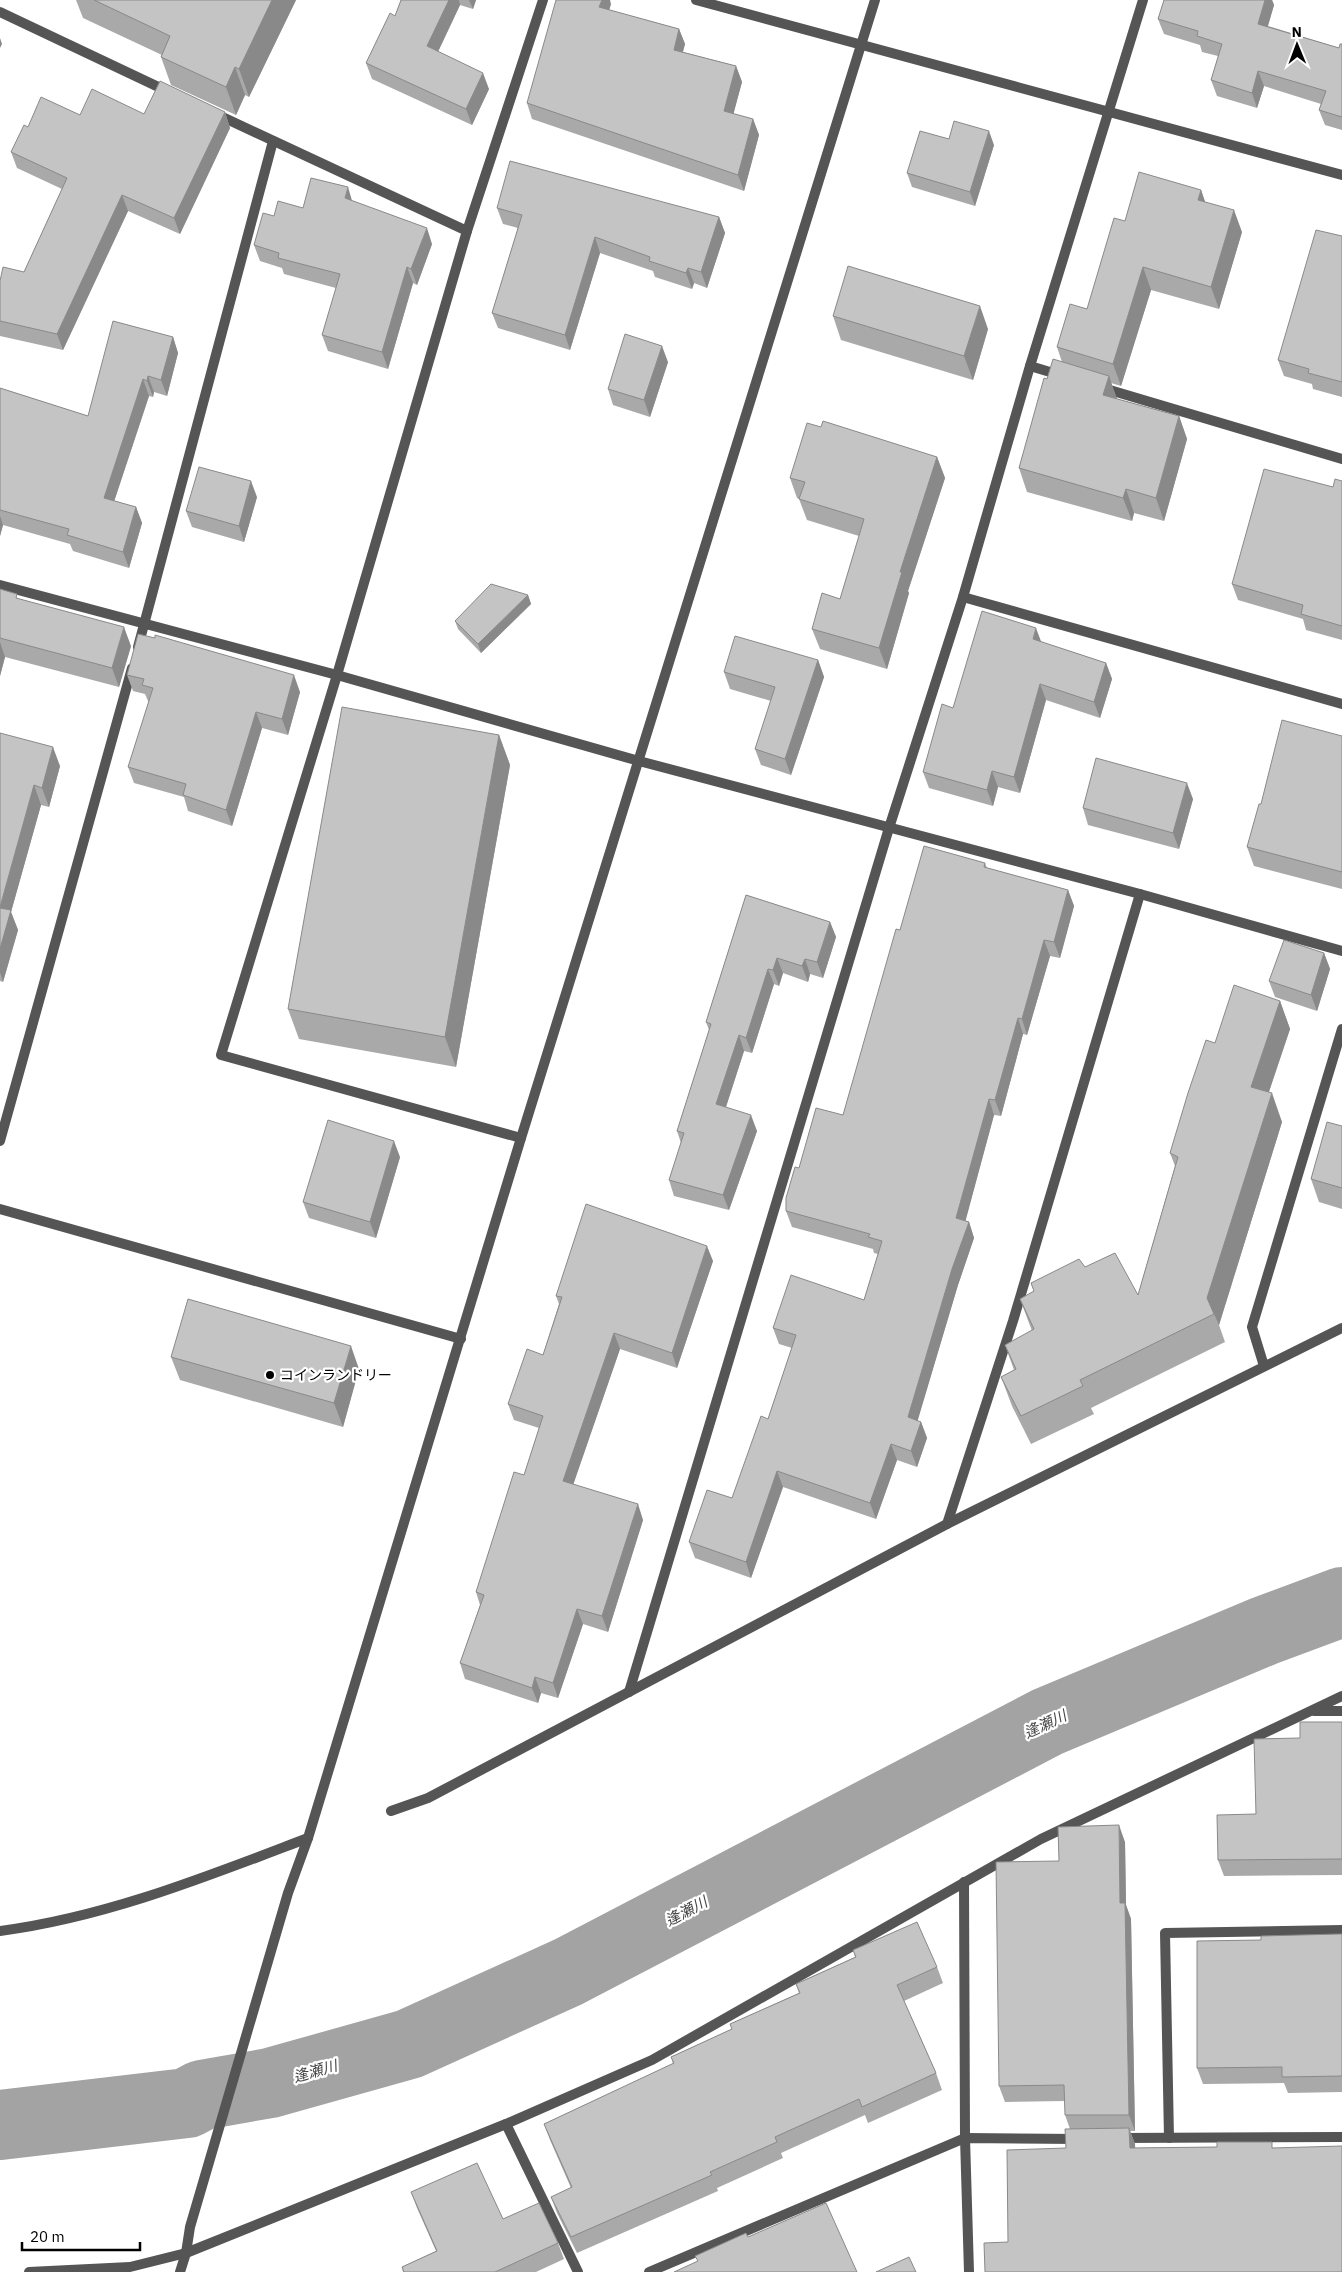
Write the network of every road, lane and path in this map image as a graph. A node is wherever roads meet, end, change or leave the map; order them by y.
1 (543, 0) edge
2 (696, 0) edge
3 (875, 0) edge
4 (1143, 0) edge
5 (0, 12) edge
6 (862, 46) junction
7 (176, 96) edge
8 (202, 108) edge
9 (1109, 110) junction
10 (273, 141) junction
11 (1342, 175) edge
12 (467, 231) junction
13 (1030, 366) junction
14 (1068, 378) edge
15 (1096, 386) edge
16 (1342, 459) edge
17 (0, 585) edge
18 (963, 597) junction
19 (144, 625) junction
20 (337, 675) junction
21 (1342, 704) edge
22 (639, 761) junction
23 (889, 828) junction
24 (1140, 894) junction
25 (1342, 952) edge
26 (1342, 1029) edge
27 (520, 1138) junction
28 (0, 1141) edge
29 (0, 1209) edge
30 (1342, 1328) edge
31 (461, 1339) junction
32 (1264, 1366) junction
33 (947, 1524) junction
34 (629, 1692) junction
35 (1342, 1696) edge
36 (1310, 1711) junction
37 (1342, 1711) edge
38 (391, 1812) dead end
39 (308, 1838) junction
40 (964, 1882) junction
41 (1342, 1930) edge
42 (0, 1931) edge
43 (506, 2124) junction
44 (1342, 2137) edge
45 (965, 2138) junction
46 (1091, 2138) edge
47 (1111, 2138) edge
48 (1169, 2138) junction
49 (186, 2253) junction
50 (29, 2272) edge
51 (180, 2272) edge
52 (578, 2272) edge
53 (649, 2272) edge
54 (969, 2272) edge

1 - 12 street
2 - 6 street
3 - 6 street
4 - 9 street
5 - 7 street
6 - 9 street
6 - 22 street
8 - 10 street
9 - 11 street
9 - 13 street
10 - 12 street
10 - 19 street
12 - 20 street
13 - 14 street
13 - 18 street
15 - 16 street
17 - 19 street
18 - 21 street
18 - 23 street
19 - 20 street
19 - 28 street
20 - 22 street
20 - 27 street
22 - 23 street
22 - 27 street
23 - 24 street
23 - 34 street
24 - 25 street
24 - 33 street
26 - 32 street
27 - 31 street
29 - 31 street
30 - 32 street
31 - 39 street
32 - 33 street
33 - 34 street
34 - 38 street
35 - 36 street
36 - 37 street
36 - 40 street
39 - 42 street
39 - 49 street
40 - 43 street
40 - 45 street
41 - 48 street
43 - 49 street
43 - 52 street
44 - 48 street
45 - 46 street
45 - 53 street
45 - 54 street
47 - 48 street
49 - 50 street
49 - 51 street

